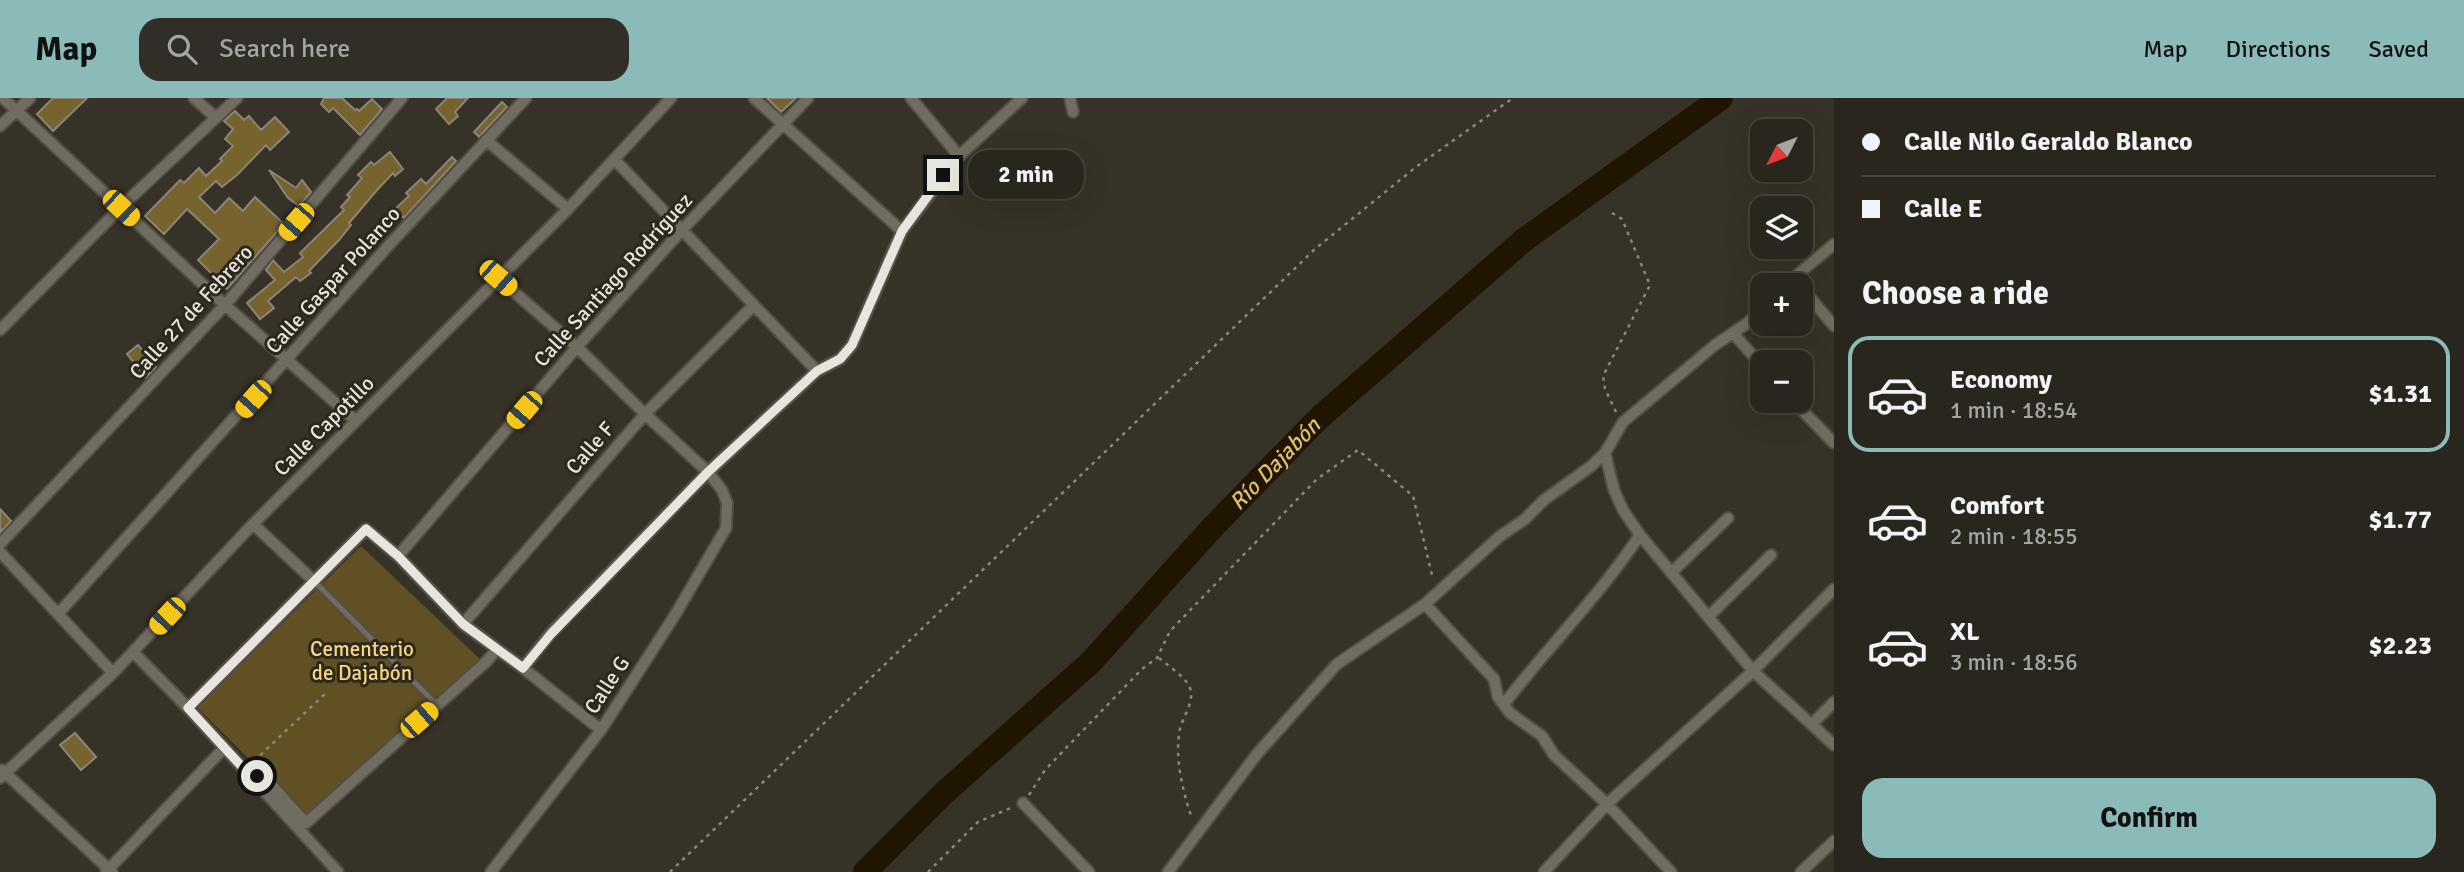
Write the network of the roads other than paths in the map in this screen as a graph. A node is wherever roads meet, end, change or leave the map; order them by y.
1 (2, 98) edge
2 (30, 98) edge
3 (194, 98) edge
4 (237, 98) edge
5 (402, 98) edge
6 (526, 98) edge
7 (671, 98) edge
8 (754, 98) edge
9 (808, 98) edge
10 (911, 98) edge
11 (1022, 98) edge
12 (1070, 98) edge
13 (16, 111) junction
14 (1073, 112) dead end
15 (216, 118) junction
16 (783, 125) junction
17 (0, 126) edge
18 (486, 139) junction
19 (959, 156) junction
20 (615, 160) junction
21 (121, 208) junction
22 (568, 209) junction
23 (682, 230) junction
24 (902, 231) junction
25 (1834, 244) edge
26 (1806, 273) edge
27 (498, 278) junction
28 (1813, 303) edge
29 (225, 305) junction
30 (754, 305) junction
31 (1750, 321) edge
32 (1834, 326) edge
33 (0, 330) edge
34 (1733, 333) junction
35 (577, 347) junction
36 (1750, 352) edge
37 (288, 360) junction
38 (817, 371) junction
39 (1805, 413) edge
40 (645, 414) junction
41 (356, 421) junction
42 (1834, 443) edge
43 (1605, 453) junction
44 (708, 472) junction
45 (1728, 518) dead end
46 (253, 524) junction
47 (1640, 535) junction
48 (0, 544) edge
49 (0, 552) edge
50 (1771, 555) dead end
51 (398, 556) junction
52 (1671, 573) junction
53 (314, 581) junction
54 (1834, 589) edge
55 (1425, 604) junction
56 (58, 614) junction
57 (1708, 617) junction
58 (463, 624) junction
59 (497, 649) junction
60 (133, 652) junction
61 (523, 668) junction
62 (1753, 670) junction
63 (113, 673) junction
64 (1834, 702) edge
65 (1504, 704) junction
66 (437, 705) junction
67 (188, 708) junction
68 (1812, 724) junction
69 (600, 730) junction
70 (1834, 745) edge
71 (224, 748) junction
72 (245, 770) junction
73 (2, 773) edge
74 (1023, 803) road end
75 (1607, 804) junction
76 (1834, 841) edge
77 (109, 871) edge
78 (338, 872) edge
79 (491, 872) edge
80 (1089, 872) edge
81 (1168, 872) edge
82 (1544, 872) edge
83 (1671, 872) edge
84 (1801, 872) edge

1 - 13 street
2 - 13 street
3 - 15 street
4 - 15 street
5 - 29 street, Calle 27 de Febrero
6 - 18 street, Calle Gaspar Polanco
7 - 20 street, Calle Capotillo
8 - 16 street
9 - 16 street, Calle Santiago Rodríguez
10 - 19 street
11 - 19 street
12 - 14 street
13 - 17 street
13 - 21 street
15 - 21 street
16 - 23 street, Calle Santiago Rodríguez
16 - 24 street
18 - 22 street
18 - 37 street, Calle Gaspar Polanco
19 - 24 street
20 - 22 street, Calle Capotillo
20 - 23 street
21 - 29 street
21 - 33 street
22 - 27 street, Calle Capotillo
23 - 30 street
23 - 35 street, Calle Santiago Rodríguez
24 - 38 street
25 - 26 street
27 - 35 street
27 - 41 street, Calle Capotillo
28 - 32 street
29 - 37 street
29 - 48 street, Calle 27 de Febrero
30 - 38 street
30 - 40 street, Calle F
31 - 34 street
34 - 36 street
34 - 43 street
35 - 40 street
35 - 51 street, Calle Santiago Rodríguez
37 - 41 street
37 - 56 street, Calle Gaspar Polanco
38 - 44 street
39 - 42 street
40 - 44 street
40 - 58 street, Calle F
41 - 46 street, Calle Capotillo
43 - 47 street
43 - 55 street
44 - 61 street
44 - 69 street, Calle G
45 - 52 street
46 - 53 street
46 - 60 street, Calle Capotillo
47 - 52 street
47 - 65 street
49 - 56 street
50 - 57 street
51 - 53 street
51 - 58 street
52 - 57 street
53 - 66 lane
53 - 67 street
54 - 62 street
55 - 65 street
55 - 81 street
56 - 63 street
57 - 62 street
58 - 59 street
59 - 61 street
59 - 66 street
60 - 63 street, Calle Capotillo
60 - 67 street
61 - 69 street
62 - 68 street
62 - 75 street
63 - 73 street, Calle Capotillo
64 - 68 street
65 - 75 street
66 - 72 street
67 - 71 street
68 - 70 street
69 - 79 street, Calle G
71 - 72 street
71 - 77 street
72 - 78 street
73 - 77 street
74 - 80 street
75 - 82 street
75 - 83 street
76 - 84 street

